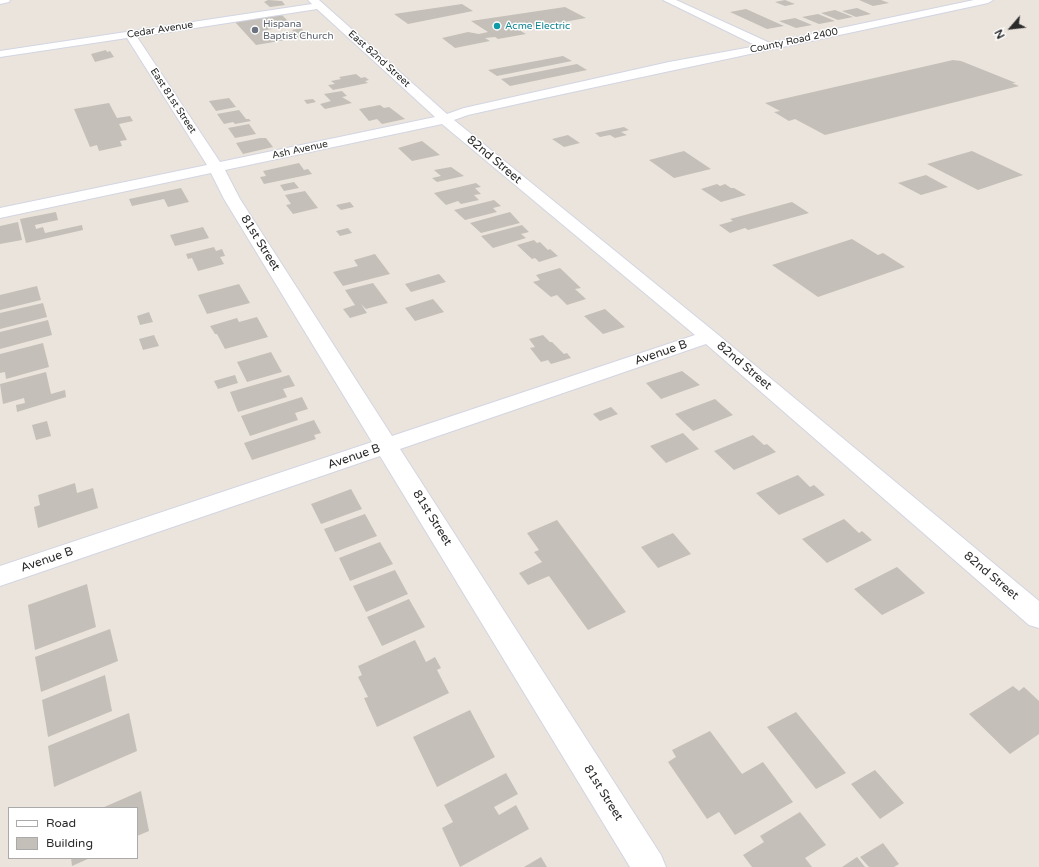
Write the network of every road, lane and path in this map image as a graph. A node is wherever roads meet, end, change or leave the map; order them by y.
1 (5, 0) edge
2 (668, 0) edge
3 (988, 0) edge
4 (0, 1) edge
5 (317, 3) edge
6 (130, 34) junction
7 (769, 47) junction
8 (0, 54) edge
9 (600, 82) joint
10 (445, 119) junction
11 (216, 167) junction
12 (0, 213) edge
13 (709, 337) junction
14 (387, 445) junction
15 (0, 576) edge
16 (1039, 617) edge
17 (649, 867) edge

1 - 4 street
2 - 7 street
3 - 7 street, County Road 2400
5 - 6 street, Cedar Avenue
5 - 10 street, East 82nd Street
6 - 8 street, Cedar Avenue
6 - 11 street, East 81st Street
7 - 9 street, County Road 2400
9 - 10 street, Ash Avenue
10 - 11 street, Ash Avenue
10 - 13 street, 82nd Street
11 - 12 street, Ash Avenue
11 - 14 street, 81st Street
13 - 14 street, Avenue B
13 - 16 street, 82nd Street
14 - 15 street, Avenue B
14 - 17 street, 81st Street

